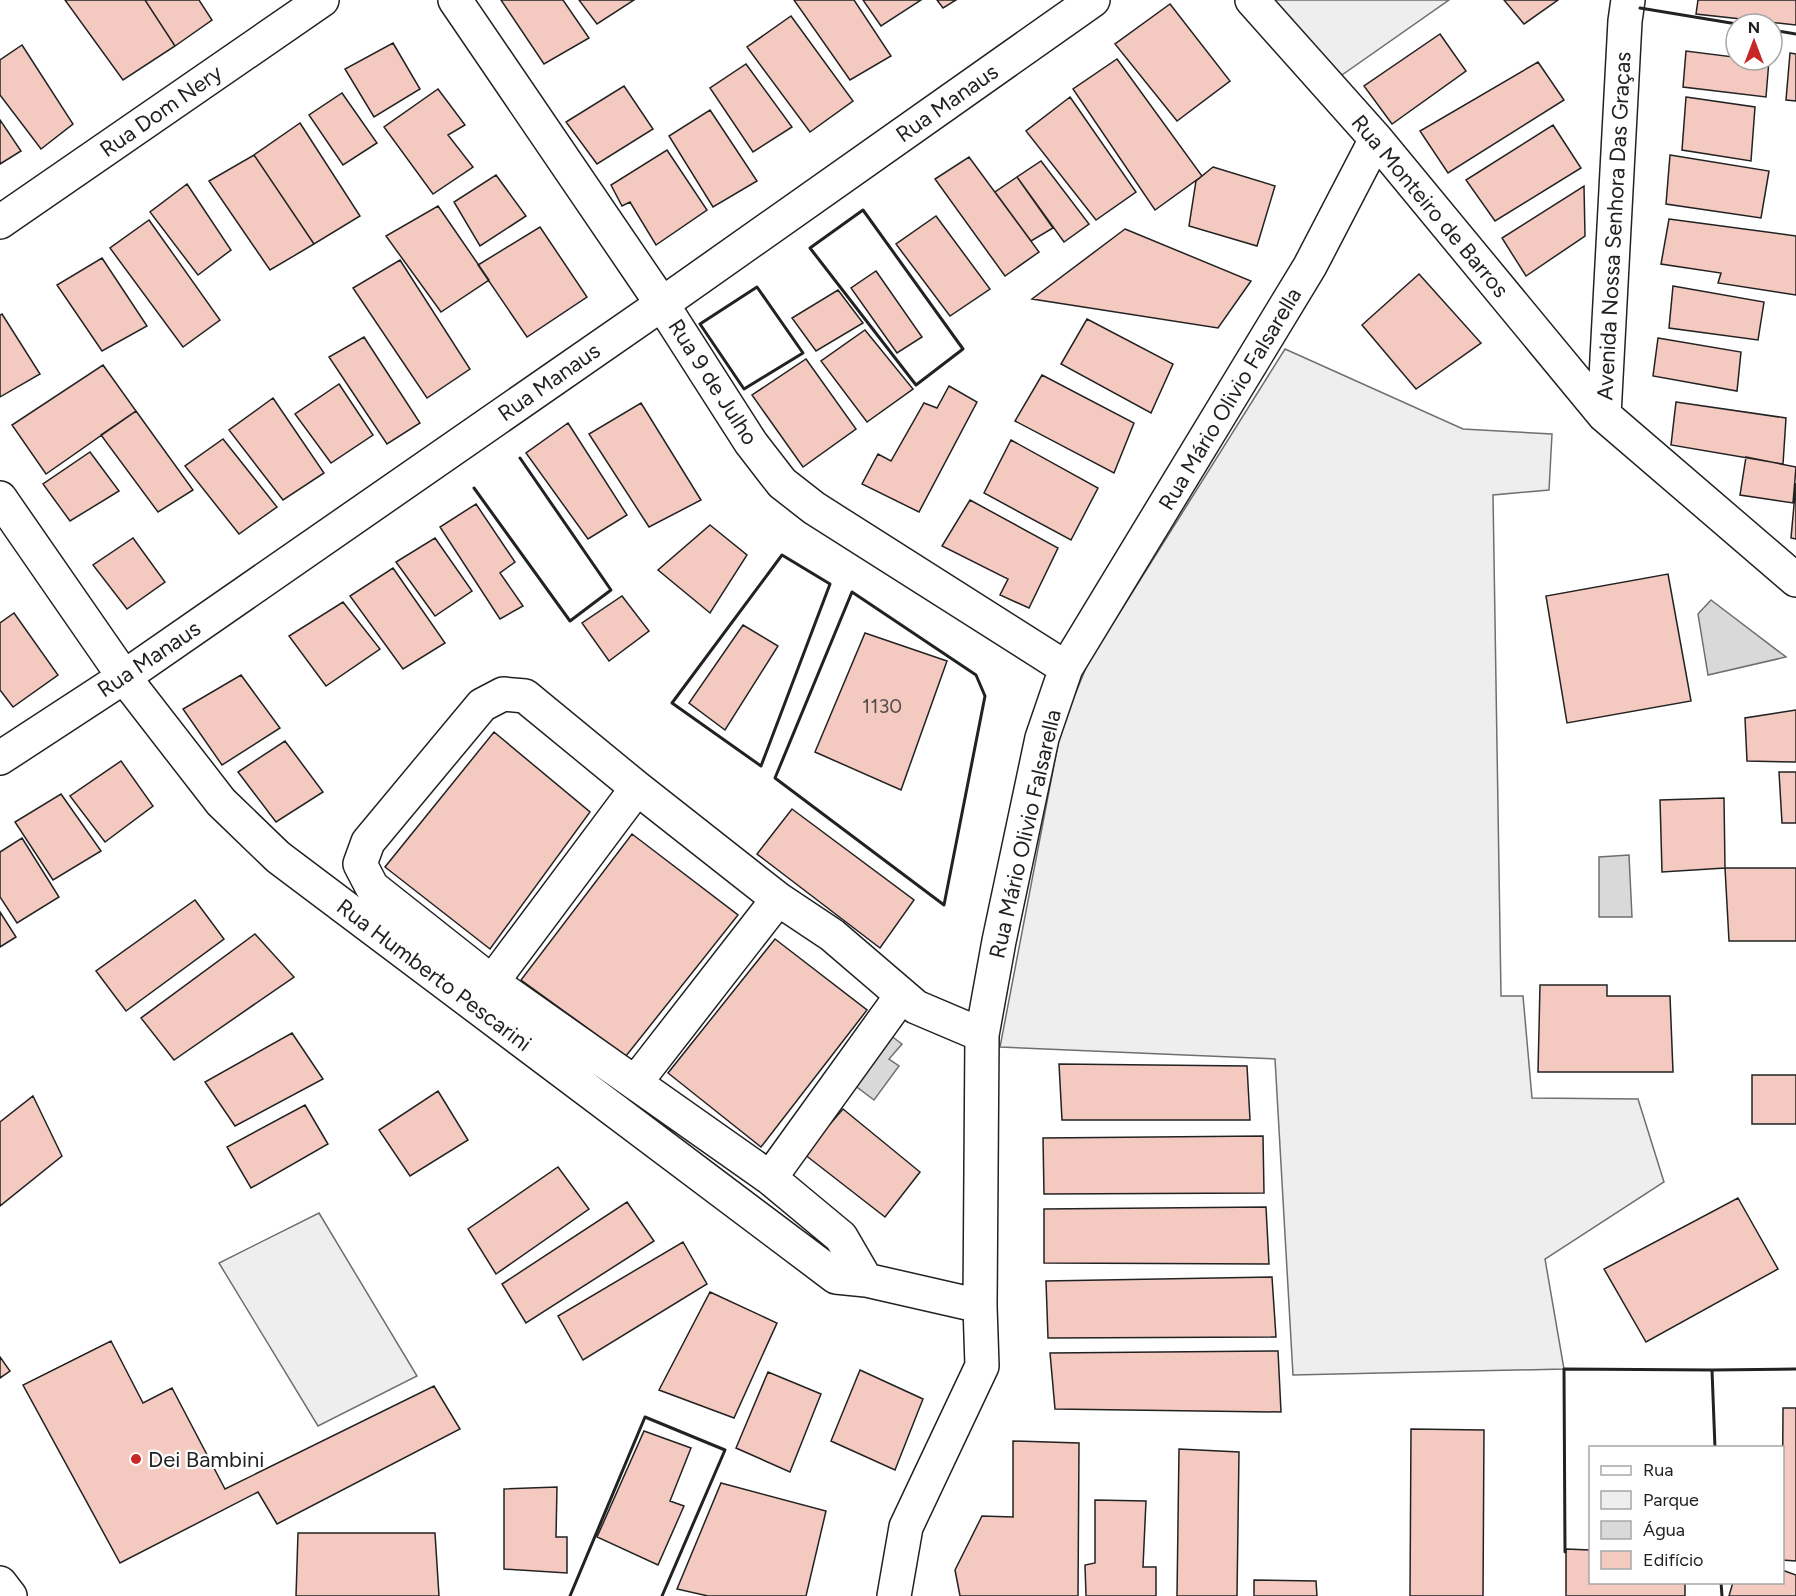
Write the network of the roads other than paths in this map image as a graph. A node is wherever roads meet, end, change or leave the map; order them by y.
1 (322, 0) edge
2 (455, 0) edge
3 (1093, 0) edge
4 (1252, 0) edge
5 (1628, 0) edge
6 (1376, 139) junction
7 (0, 222) edge
8 (662, 304) junction
9 (1604, 415) junction
10 (0, 498) edge
11 (1796, 580) edge
12 (1066, 668) junction
13 (124, 677) junction
14 (0, 758) edge
15 (636, 788) junction
16 (778, 899) junction
17 (492, 982) junction
18 (902, 995) junction
19 (982, 1035) junction
20 (635, 1083) junction
21 (770, 1178) junction
22 (866, 1280) junction
23 (980, 1306) junction
24 (0, 1583) edge
25 (10, 1596) edge
26 (894, 1596) edge

1 - 7 street, Rua Dom Nery
2 - 8 street, Rua 9 de Julho
3 - 8 street, Rua Manaus
4 - 6 street, Rua Monteiro de Barros
5 - 9 street, Avenida Nossa Senhora Das Graças
6 - 9 street, Rua Monteiro de Barros
6 - 12 street, Rua Mário Olivio Falsarella
8 - 12 street, Rua 9 de Julho
8 - 13 street, Rua Manaus
9 - 11 street, Avenida Nossa Senhora Das Graças
10 - 13 street, Rua Humberto Pescarini
12 - 19 street, Rua Mário Olivio Falsarella
13 - 14 street, Rua Manaus
13 - 22 street, Rua Humberto Pescarini
15 - 16 street
15 - 17 street
15 - 17 street
16 - 18 street
16 - 20 street
17 - 20 street
18 - 19 street
18 - 21 street
19 - 23 street, Rua Mário Olivio Falsarella
20 - 21 street
21 - 22 street
22 - 23 street, Rua Humberto Pescarini
23 - 26 street, Rua Mário Olivio Falsarella
24 - 25 street

